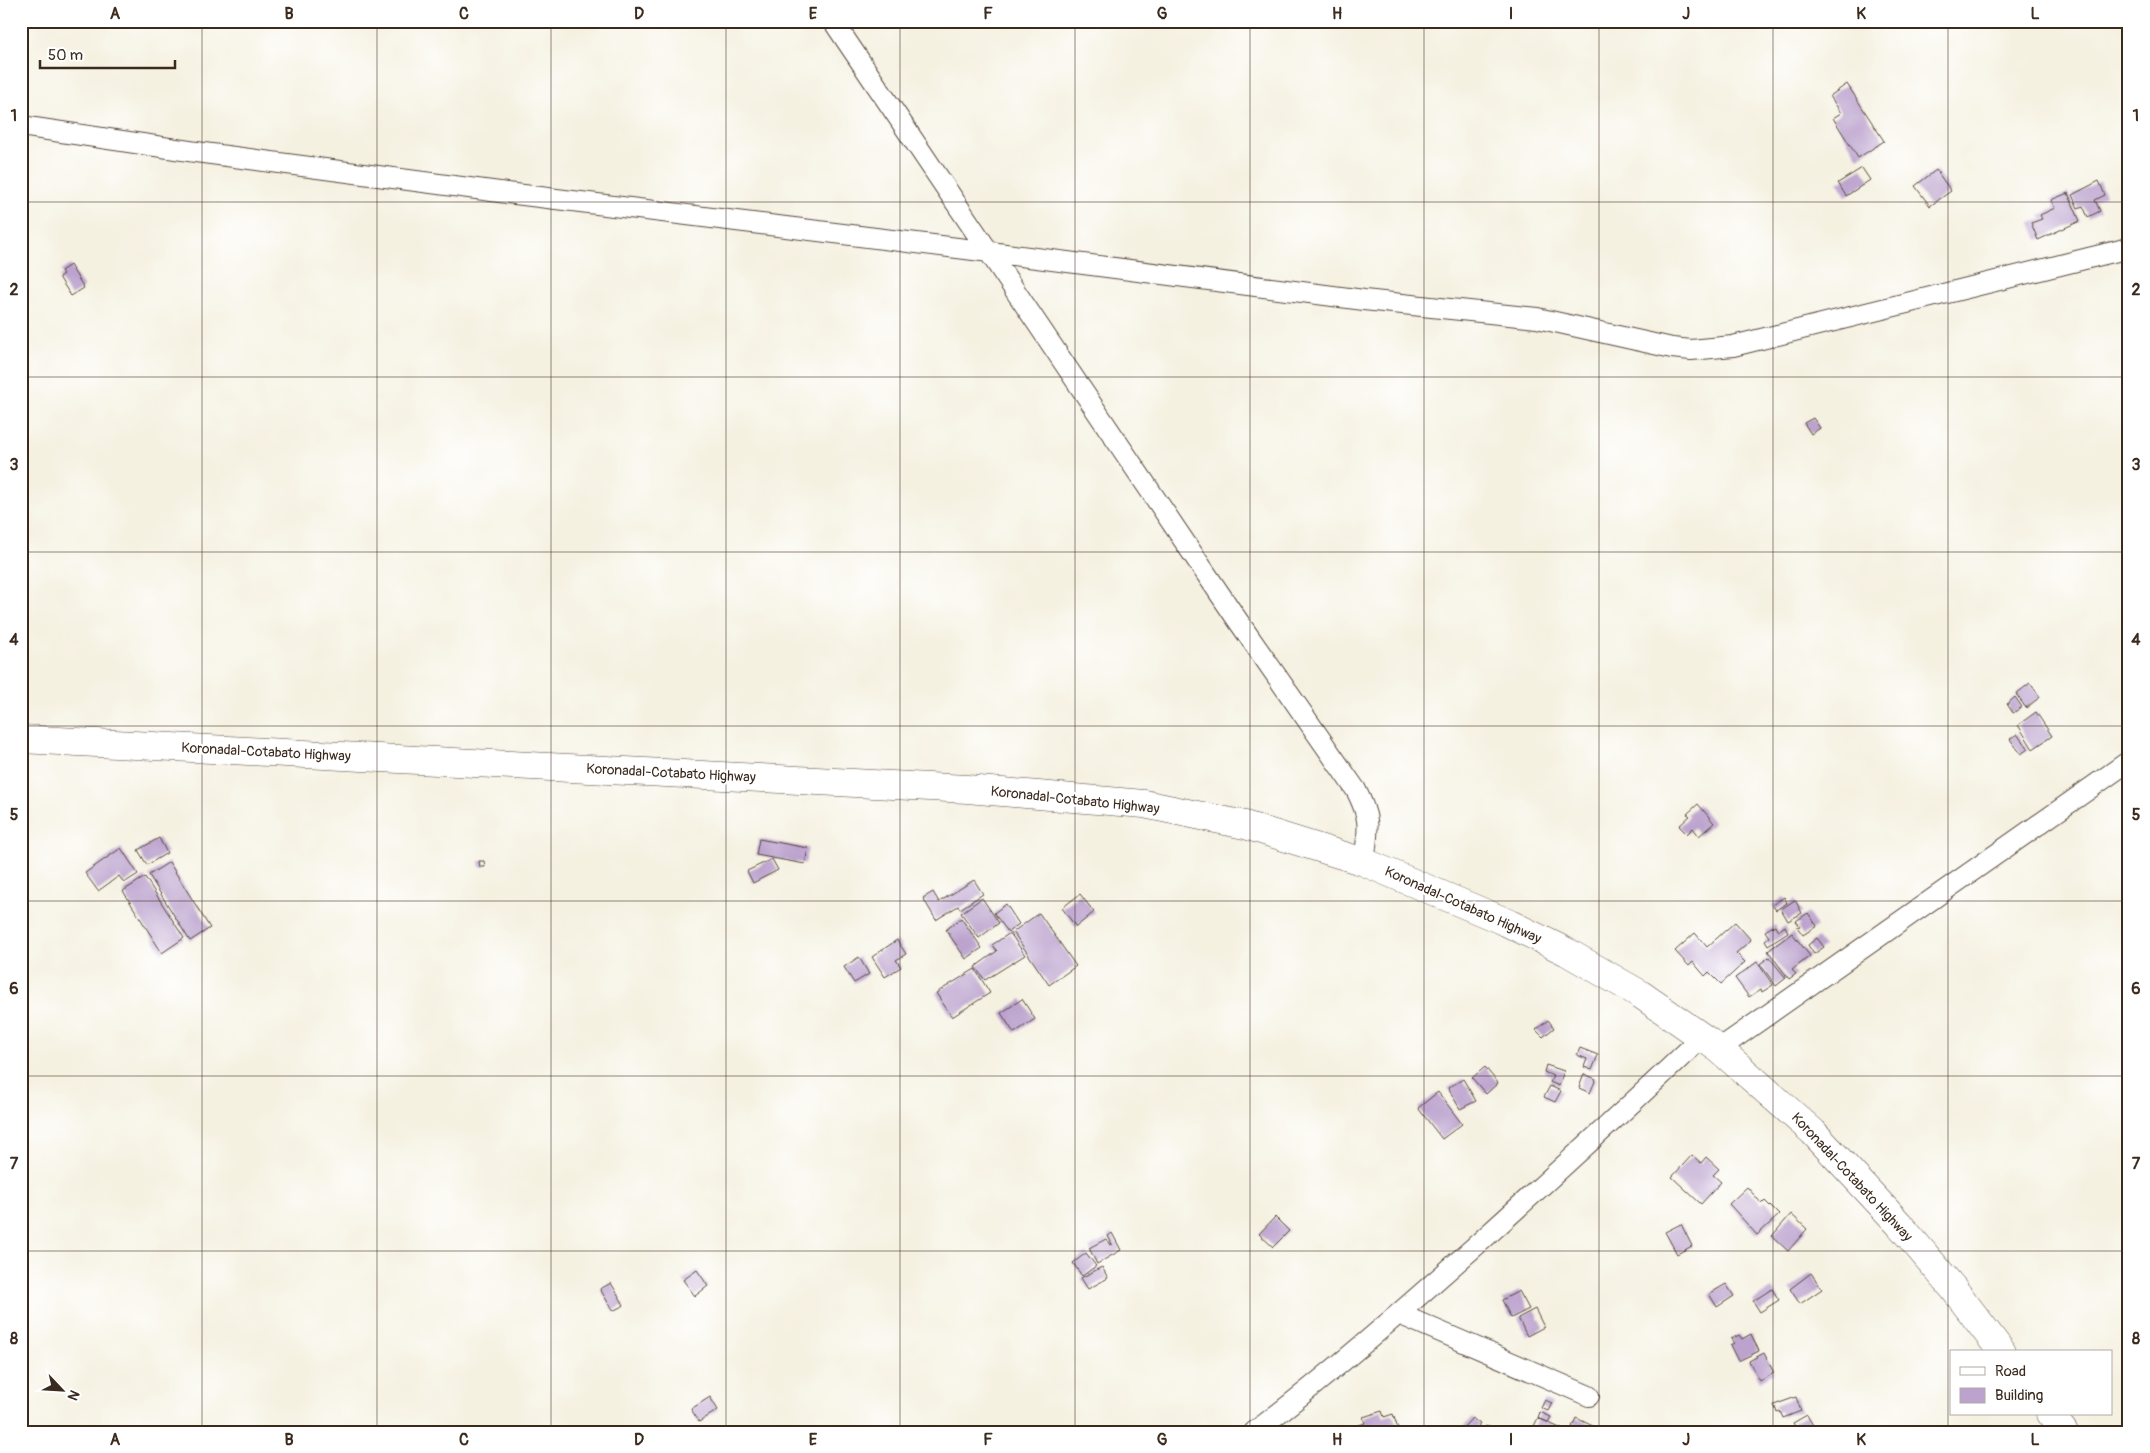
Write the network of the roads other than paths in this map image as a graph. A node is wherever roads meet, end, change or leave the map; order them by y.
1 (833, 21) edge
2 (21, 126) edge
3 (2129, 248) edge
4 (990, 252) junction
5 (21, 739) edge
6 (2129, 761) edge
7 (1364, 862) junction
8 (1711, 1043) junction
9 (1399, 1314) junction
10 (2000, 1350) edge
11 (1589, 1396) dead end
12 (2052, 1416) edge
13 (1254, 1432) edge
14 (2064, 1432) edge

1 - 4 street
2 - 4 street
3 - 4 street
4 - 7 street
5 - 7 highway, Koronadal-Cotabato Highway
6 - 8 street
7 - 8 highway, Koronadal-Cotabato Highway
8 - 9 street
8 - 10 highway, Koronadal-Cotabato Highway
9 - 11 street
9 - 13 street
12 - 14 highway

